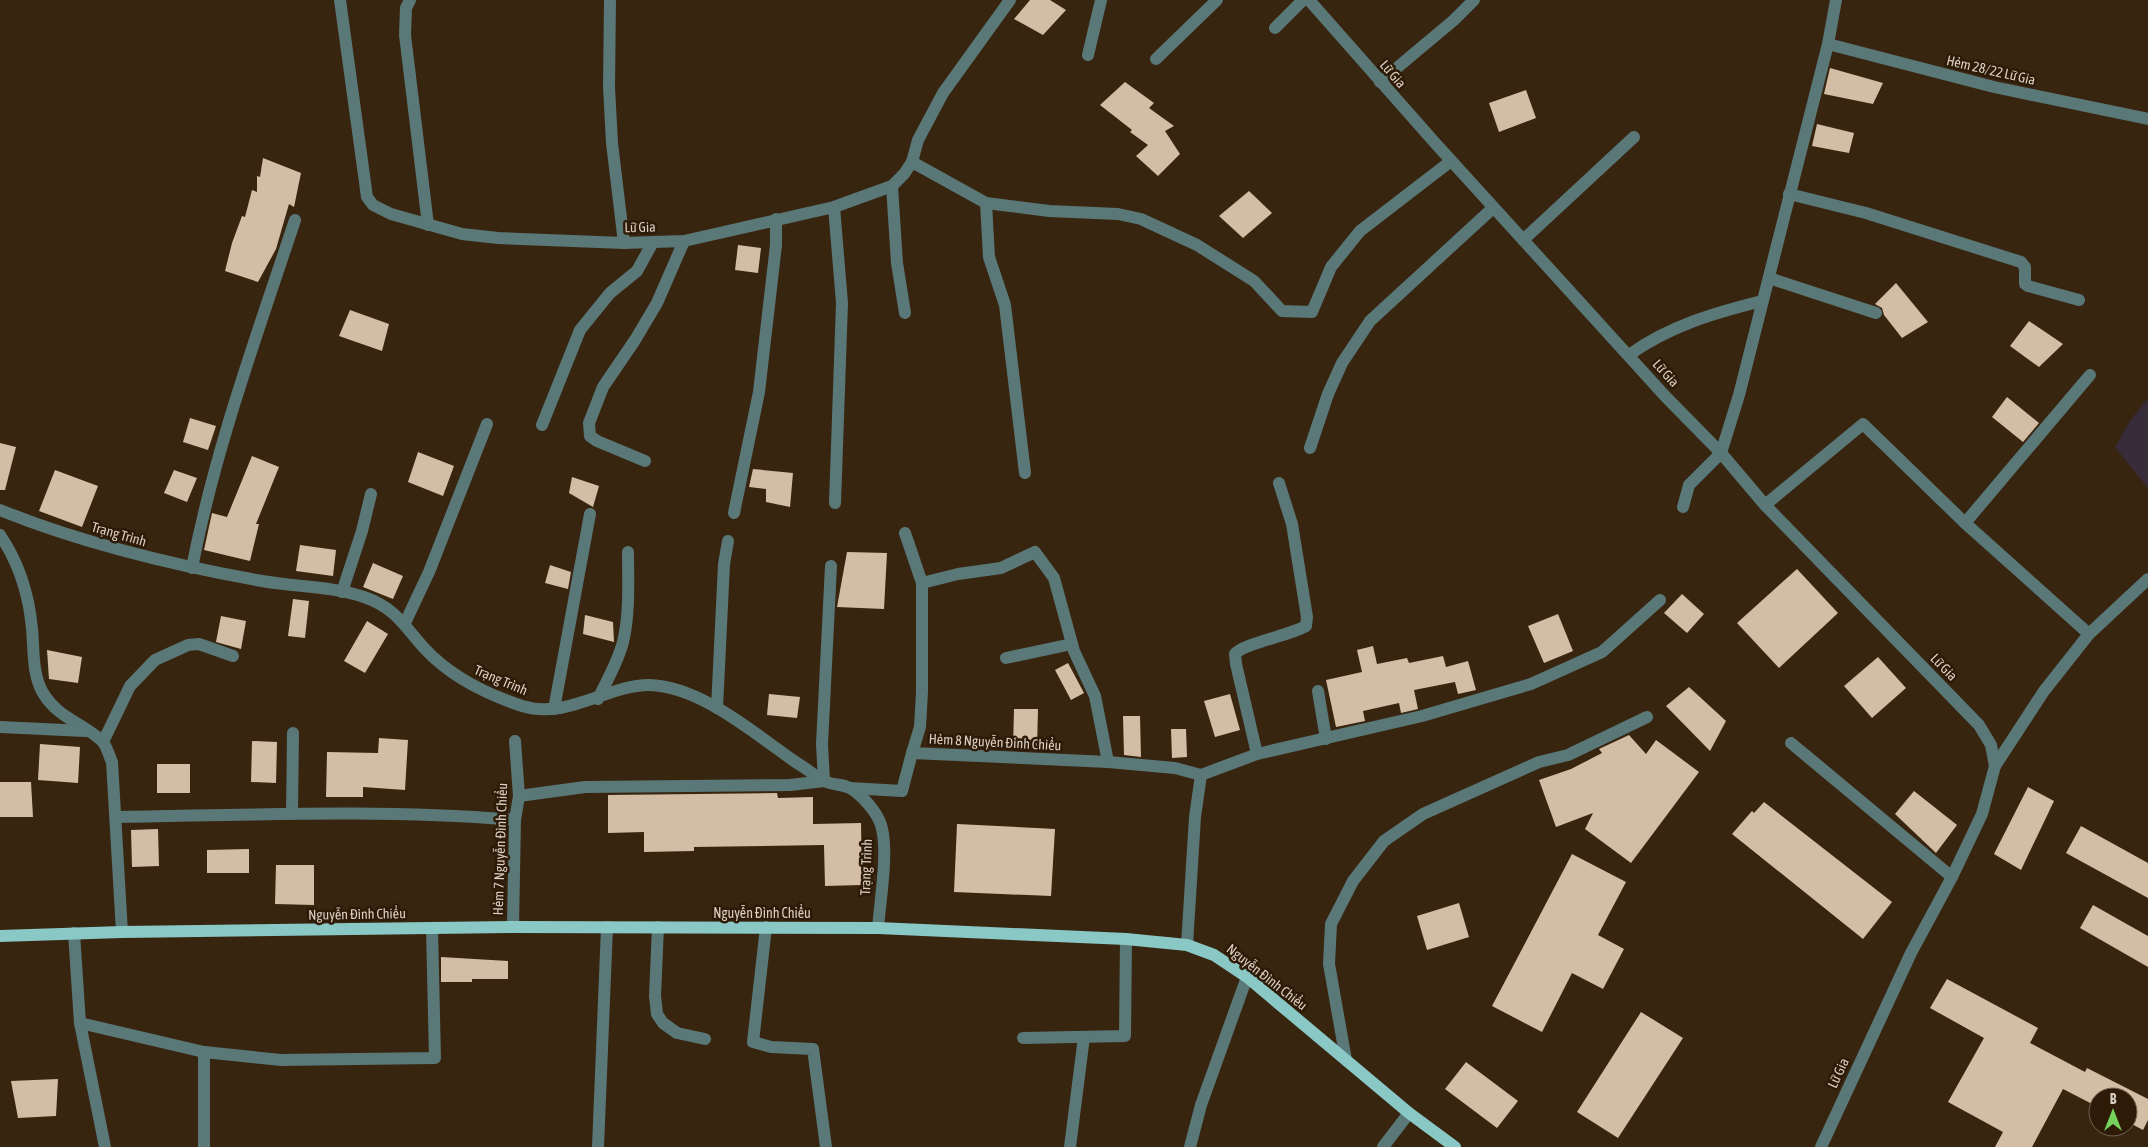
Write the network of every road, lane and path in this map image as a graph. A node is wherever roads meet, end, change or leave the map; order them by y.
1 (340, 0) edge
2 (410, 0) edge
3 (610, 0) edge
4 (1010, 0) edge
5 (1101, 0) edge
6 (1217, 0) edge
7 (1303, 0) edge
8 (1309, 0) edge
9 (1474, 0) edge
10 (1836, 0) edge
11 (1275, 28) dead end
12 (1828, 44) junction
13 (1088, 55) dead end
14 (1156, 59) dead end
15 (1380, 82) junction
16 (2148, 119) edge
17 (1634, 137) dead end
18 (1451, 161) junction
19 (912, 162) junction
20 (892, 186) junction
21 (1789, 194) junction
22 (986, 203) junction
23 (834, 207) junction
24 (1493, 208) junction
25 (295, 220) dead end
26 (776, 220) junction
27 (428, 224) junction
28 (1523, 240) junction
29 (684, 241) junction
30 (653, 242) junction
31 (624, 243) junction
32 (1769, 278) junction
33 (2079, 300) dead end
34 (1762, 301) junction
35 (1876, 312) dead end
36 (905, 314) dead end
37 (1629, 355) junction
38 (2090, 375) dead end
39 (487, 424) dead end
40 (542, 425) dead end
41 (1310, 448) dead end
42 (1721, 453) junction
43 (645, 461) dead end
44 (1025, 473) dead end
45 (1278, 483) dead end
46 (371, 494) dead end
47 (836, 503) dead end
48 (1765, 505) junction
49 (1683, 507) dead end
50 (0, 510) edge
51 (734, 513) dead end
52 (590, 514) dead end
53 (1965, 523) junction
54 (905, 533) dead end
55 (0, 535) edge
56 (728, 540) dead end
57 (628, 552) dead end
58 (831, 566) dead end
59 (192, 568) junction
60 (2148, 579) edge
61 (922, 583) junction
62 (342, 592) junction
63 (1660, 600) dead end
64 (404, 622) junction
65 (2089, 634) junction
66 (1072, 644) junction
67 (233, 656) dead end
68 (1006, 658) dead end
69 (1318, 691) dead end
70 (598, 699) junction
71 (716, 708) junction
72 (554, 709) junction
73 (1647, 718) dead end
74 (0, 727) edge
75 (85, 731) junction
76 (293, 733) dead end
77 (1326, 739) junction
78 (515, 741) dead end
79 (103, 742) junction
80 (1792, 742) dead end
81 (912, 753) junction
82 (1257, 754) junction
83 (1108, 762) junction
84 (1995, 766) junction
85 (1201, 775) junction
86 (824, 781) junction
87 (850, 788) junction
88 (519, 796) junction
89 (292, 814) junction
90 (116, 816) junction
91 (515, 820) junction
92 (1952, 877) junction
93 (513, 927) junction
94 (607, 927) junction
95 (658, 927) junction
96 (766, 928) junction
97 (878, 928) junction
98 (432, 929) junction
99 (122, 932) junction
100 (74, 934) junction
101 (0, 936) edge
102 (1126, 939) junction
103 (1187, 945) junction
104 (1247, 977) junction
105 (80, 1023) junction
106 (1084, 1037) junction
107 (1023, 1038) dead end
108 (705, 1039) dead end
109 (204, 1052) junction
110 (1346, 1060) junction
111 (1409, 1113) junction
112 (105, 1147) edge
113 (204, 1147) edge
114 (598, 1147) edge
115 (826, 1147) edge
116 (1070, 1147) edge
117 (1190, 1147) edge
118 (1383, 1147) edge
119 (1455, 1147) edge
120 (1820, 1147) edge

1 - 27 street, Lữ Gia
2 - 27 street
3 - 31 street
4 - 19 street, Lữ Gia
5 - 13 street
6 - 14 street
7 - 11 street
8 - 15 street, Lữ Gia
9 - 15 street
10 - 12 street
12 - 16 street, Hẻm 28/22 Lữ Gia
12 - 21 street
15 - 18 street, Lữ Gia
17 - 28 street
18 - 22 street
18 - 24 street, Lữ Gia
19 - 20 street, Lữ Gia
19 - 22 street
20 - 23 street, Lữ Gia
20 - 36 street
21 - 32 street
21 - 33 street
22 - 44 street
23 - 26 street, Lữ Gia
23 - 47 street
24 - 28 street, Lữ Gia
24 - 41 street
25 - 59 street
26 - 29 street, Lữ Gia
26 - 51 street
27 - 31 street, Lữ Gia
28 - 37 street, Lữ Gia
29 - 30 street, Lữ Gia
29 - 43 street
30 - 31 street, Lữ Gia
30 - 40 street
32 - 34 street
32 - 35 street
34 - 37 street
34 - 42 street
37 - 42 street, Lữ Gia
38 - 53 street
39 - 64 street
42 - 48 street, Lữ Gia
42 - 49 street
45 - 82 street
46 - 62 street
48 - 53 street
48 - 84 street, Lữ Gia
50 - 59 street, Trạng Trình
52 - 72 street
53 - 65 street
54 - 61 street
55 - 75 street
56 - 71 street
57 - 70 street
58 - 86 street
59 - 62 street, Trạng Trình
60 - 65 street, Lữ Gia
61 - 66 street
61 - 81 street
62 - 64 street, Trạng Trình
63 - 77 street
64 - 72 street, Trạng Trình
65 - 84 street, Lữ Gia
66 - 68 street
66 - 83 street
67 - 79 street
69 - 77 street
70 - 71 street, Trạng Trình
70 - 72 street, Trạng Trình
71 - 86 street, Trạng Trình
73 - 110 street
74 - 75 street
75 - 79 street
76 - 89 street
77 - 82 street
78 - 88 street, Hẻm 7 Nguyễn Đình Chiểu
79 - 90 street
80 - 92 street
81 - 83 street, Hẻm 8 Nguyễn Đình Chiểu
81 - 87 street, Hẻm 8 Nguyễn Đình Chiểu
82 - 85 street
83 - 85 street, Hẻm 8 Nguyễn Đình Chiểu
84 - 92 street, Lữ Gia
85 - 103 street
86 - 87 street, Trạng Trình
86 - 88 street
87 - 97 street, Trạng Trình
88 - 91 street, Hẻm 7 Nguyễn Đình Chiểu
89 - 90 street
89 - 91 street
90 - 99 street
91 - 93 street, Hẻm 7 Nguyễn Đình Chiểu
92 - 120 street, Lữ Gia
93 - 94 main road, Nguyễn Đình Chiểu
93 - 98 main road, Nguyễn Đình Chiểu
94 - 95 main road, Nguyễn Đình Chiểu
94 - 114 street
95 - 96 main road, Nguyễn Đình Chiểu
95 - 108 street
96 - 97 main road, Nguyễn Đình Chiểu
96 - 115 street
97 - 102 main road, Nguyễn Đình Chiểu
98 - 99 main road, Nguyễn Đình Chiểu
98 - 109 street
99 - 100 main road, Nguyễn Đình Chiểu
100 - 101 main road, Nguyễn Đình Chiểu
100 - 105 street
102 - 103 main road, Nguyễn Đình Chiểu
102 - 106 street
103 - 104 main road, Nguyễn Đình Chiểu
104 - 110 main road, Nguyễn Đình Chiểu
104 - 117 street
105 - 109 street
105 - 112 street
106 - 107 street
106 - 116 street
109 - 113 street
110 - 111 main road, Nguyễn Đình Chiểu
111 - 118 street
111 - 119 main road, Nguyễn Đình Chiểu

